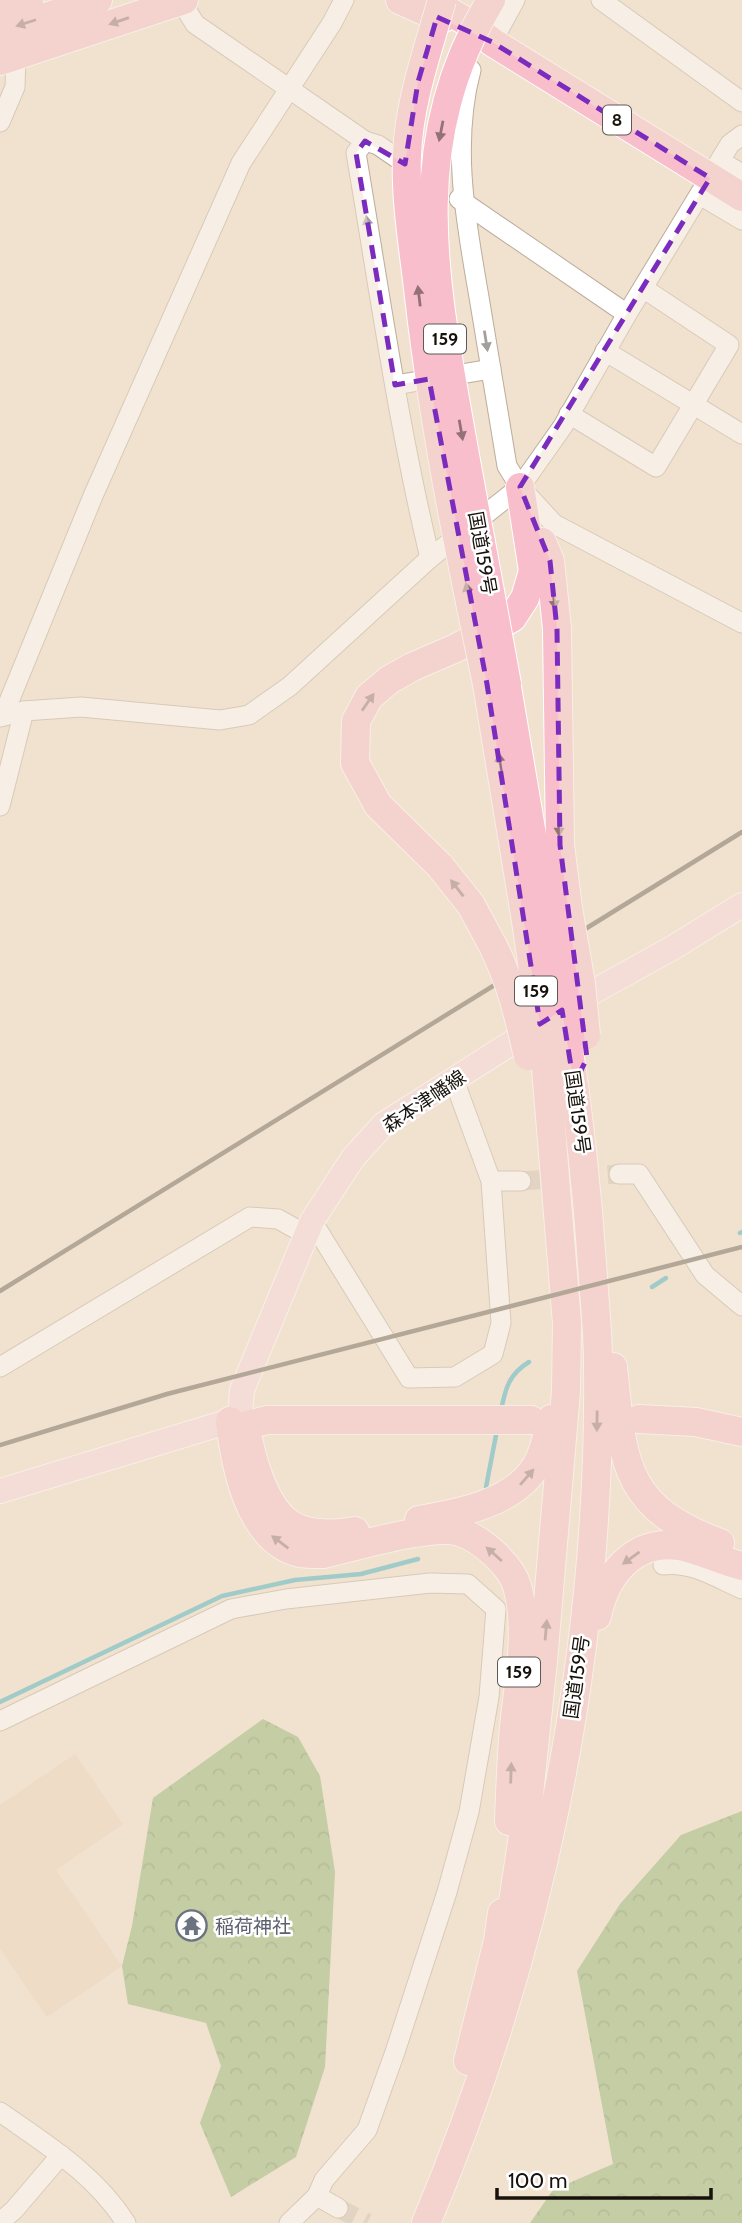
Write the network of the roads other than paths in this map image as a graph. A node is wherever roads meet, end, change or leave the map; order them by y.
1 (29, 0) edge
2 (98, 0) edge
3 (182, 0) edge
4 (344, 0) edge
5 (400, 0) edge
6 (429, 0) edge
7 (442, 0) edge
8 (491, 0) edge
9 (515, 0) edge
10 (601, 0) edge
11 (0, 9) edge
12 (0, 32) edge
13 (484, 47) junction
14 (8, 58) edge
15 (288, 88) junction
16 (742, 102) edge
17 (0, 122) edge
18 (742, 135) edge
19 (365, 141) junction
20 (742, 174) edge
21 (710, 178) junction
22 (742, 197) edge
23 (463, 201) junction
24 (742, 220) edge
25 (643, 288) junction
26 (627, 314) junction
27 (606, 351) junction
28 (491, 369) junction
29 (395, 385) junction
30 (693, 404) junction
31 (569, 414) junction
32 (742, 434) edge
33 (520, 487) junction
34 (430, 558) junction
35 (742, 623) edge
36 (497, 684) junction
37 (24, 711) junction
38 (1, 717) edge
39 (0, 806) edge
40 (742, 905) edge
41 (547, 918) junction
42 (557, 1049) junction
43 (454, 1080) junction
44 (619, 1174) tunnel mouth
45 (491, 1181) junction
46 (521, 1181) tunnel mouth
47 (587, 1185) junction
48 (308, 1228) junction
49 (742, 1307) edge
50 (3, 1360) edge
51 (566, 1391) junction
52 (531, 1415) dead end
53 (238, 1420) junction
54 (742, 1425) edge
55 (742, 1432) edge
56 (0, 1491) edge
57 (742, 1549) edge
58 (663, 1565) dead end
59 (742, 1566) edge
60 (742, 1589) edge
61 (0, 1721) edge
62 (498, 2028) junction
63 (0, 2112) edge
64 (445, 2152) junction
65 (61, 2155) junction
66 (317, 2196) junction
67 (338, 2208) tunnel mouth
68 (0, 2222) edge
69 (126, 2223) edge
70 (289, 2223) edge
71 (416, 2223) edge
72 (426, 2223) edge

1 - 11 highway
2 -> 12 highway
3 -> 14 highway
3 - 15 street
4 - 15 street
5 - 13 highway, 8
6 - 13 highway, 8
36 -> 7 highway, 国道159号 / 159, bridge
8 -> 36 highway, 国道159号 / 159, bridge
9 - 13 street
10 - 16 street
13 - 21 highway, 8
13 - 23 street
14 - 17 street
15 - 19 street
15 - 38 street
18 - 21 street
19 - 23 street
29 -> 19 street
20 - 21 street
21 - 22 highway, 8
21 - 24 street
21 - 25 street
23 - 26 street
23 -> 28 street
25 - 26 street
25 - 30 street
26 - 27 street
27 - 30 street
27 - 31 street
28 - 29 street
28 - 33 street
29 - 34 street
30 - 31 street
30 - 32 street
31 - 33 street
33 - 34 street
33 - 35 street
33 -> 41 highway, 159
42 -> 33 highway, 159, bridge
34 - 37 street
36 - 41 highway, 国道159号 / 159
37 - 38 street
37 - 39 street
40 - 43 main road, 森本津幡線
41 - 42 highway, 国道159号 / 159, bridge
41 - 42 highway, 159, bridge
42 - 47 highway, 国道159号 / 159
42 - 51 highway, 国道159号 / 159
43 - 45 street
43 - 48 main road, 森本津幡線
44 - 49 street
45 - 46 street
45 - 48 street
47 - 57 highway, 159
47 -> 62 highway, 国道159号 / 159
48 - 50 street
48 - 53 main road, 森本津幡線
53 -> 51 highway, 159
64 -> 51 highway, 国道159号 / 159
52 - 53 highway
53 - 56 main road
64 -> 53 highway, 159
54 - 55 highway
58 - 60 street
59 -> 62 highway, 159
61 - 66 street
62 - 72 highway, 国道159号 / 159
63 - 65 street
64 - 71 highway, 国道159号 / 159
65 - 68 street
65 - 69 street
66 - 67 street
66 - 70 street

